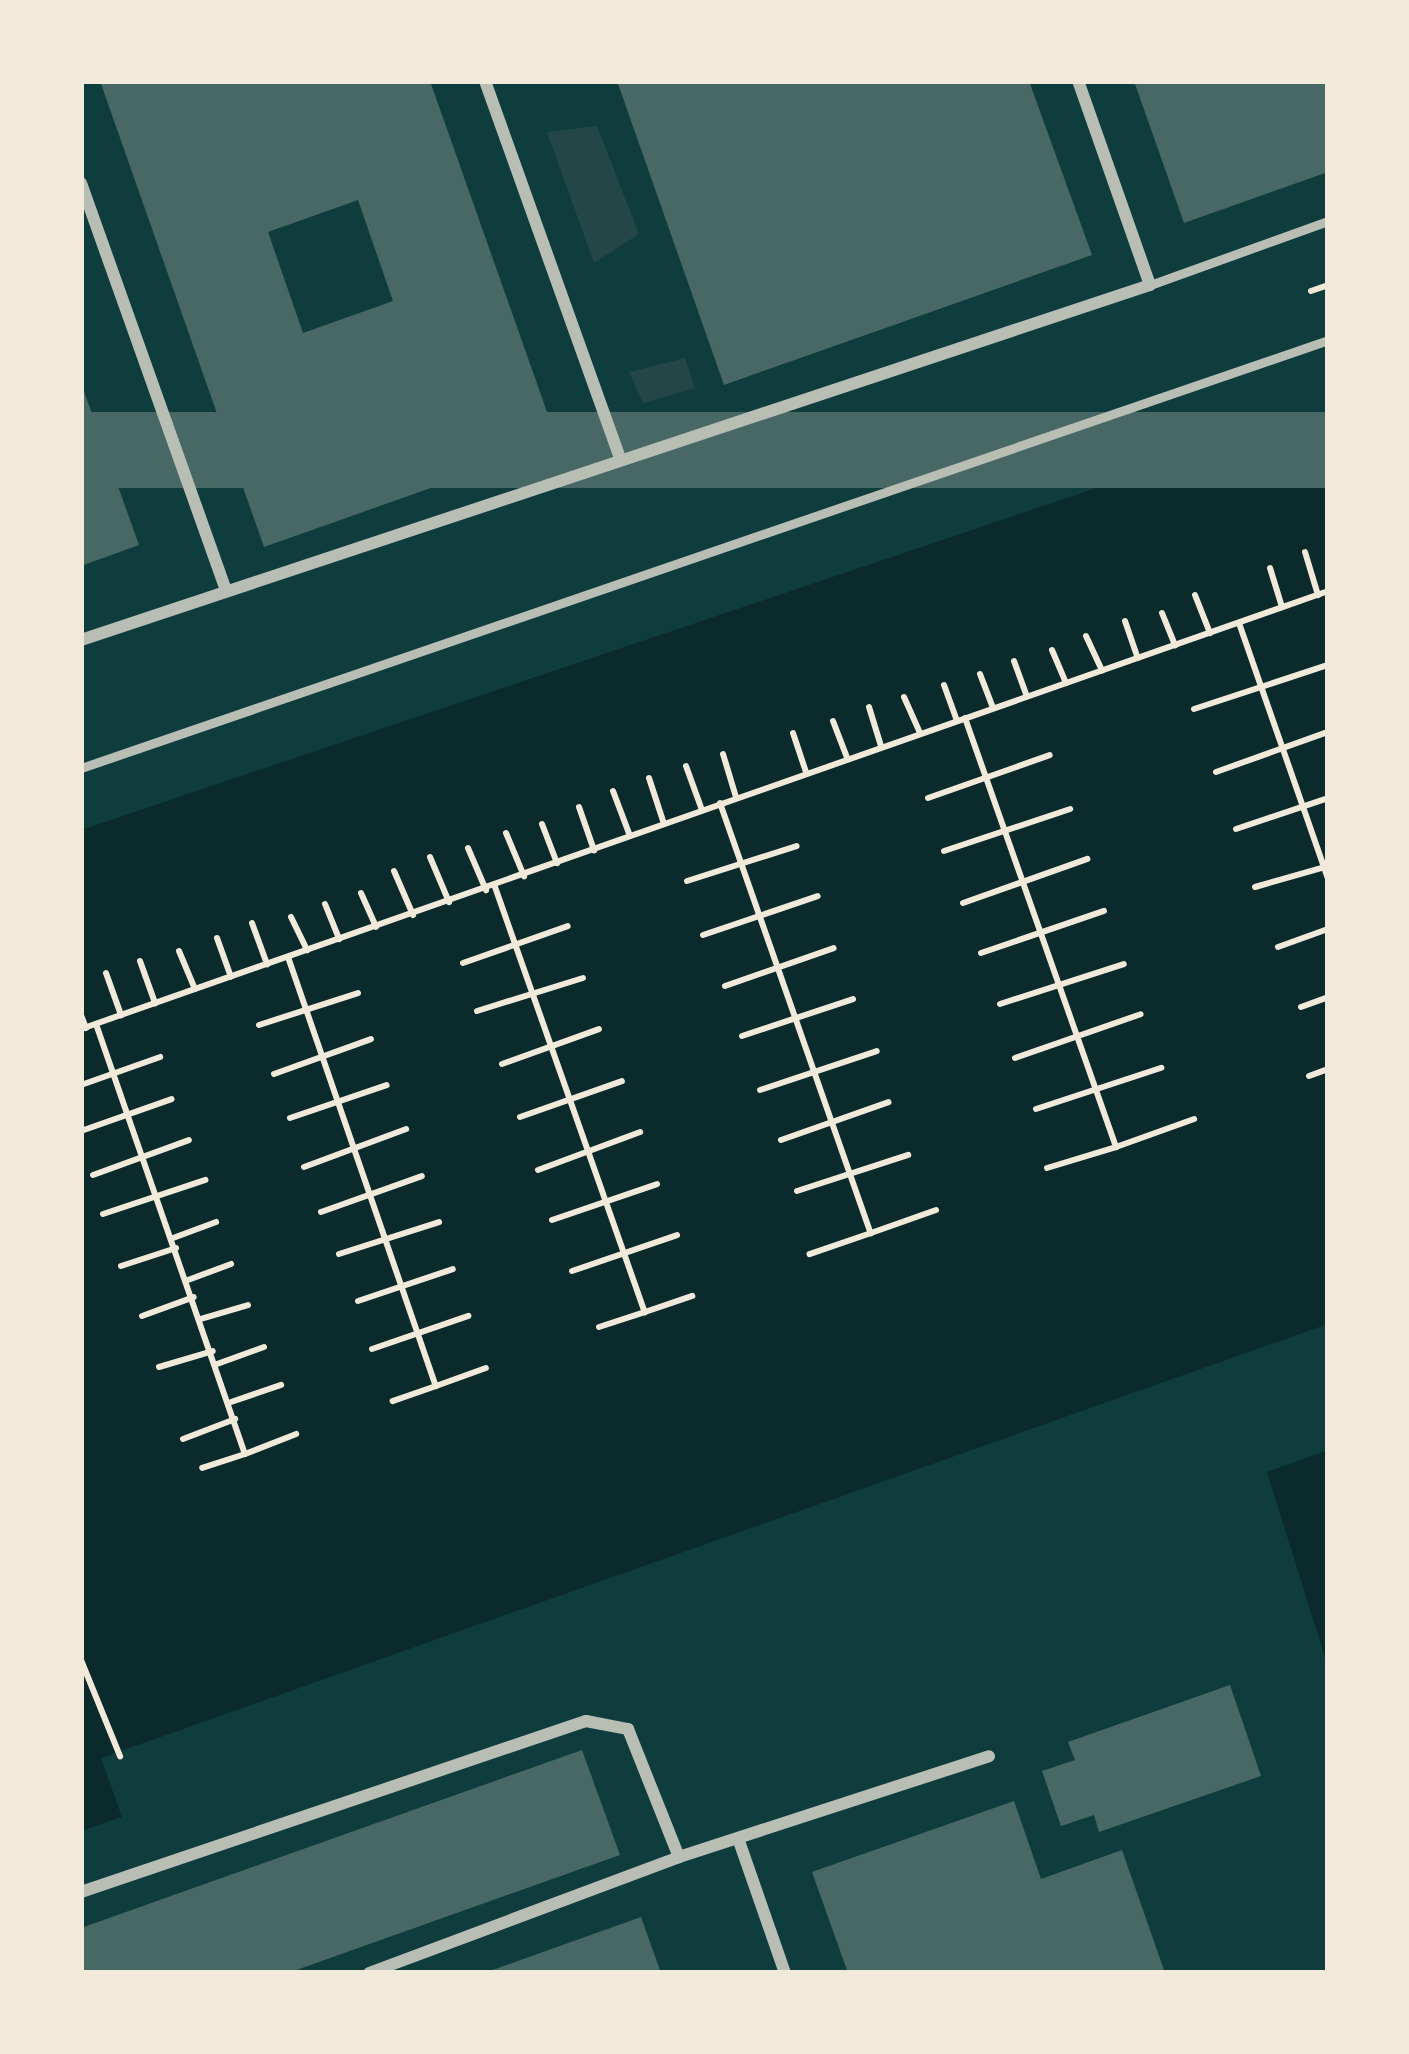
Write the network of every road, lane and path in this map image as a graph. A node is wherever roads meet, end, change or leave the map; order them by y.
1 (485, 81) edge
2 (1078, 81) edge
3 (81, 183) edge
4 (1328, 221) edge
5 (1150, 284) junction
6 (1328, 285) edge
7 (1311, 291) dead end
8 (1328, 340) edge
9 (620, 459) junction
10 (1305, 552) dead end
11 (1270, 568) dead end
12 (225, 587) junction
13 (1328, 591) edge
14 (1195, 595) dead end
15 (1318, 595) junction
16 (1282, 607) junction
17 (1162, 613) dead end
18 (1125, 621) dead end
19 (1239, 623) junction
20 (1210, 633) junction
21 (1086, 636) dead end
22 (81, 640) edge
23 (1174, 645) junction
24 (1052, 650) dead end
25 (1138, 658) junction
26 (1014, 661) dead end
27 (1328, 665) edge
28 (1102, 670) junction
29 (980, 674) dead end
30 (1066, 683) junction
31 (944, 685) dead end
32 (1262, 687) junction
33 (1027, 696) junction
34 (904, 697) dead end
35 (869, 707) dead end
36 (993, 708) junction
37 (1194, 709) dead end
38 (961, 719) junction
39 (833, 721) dead end
40 (1328, 732) edge
41 (794, 733) dead end
42 (920, 733) junction
43 (881, 746) junction
44 (1283, 748) junction
45 (723, 754) dead end
46 (1050, 755) dead end
47 (847, 758) junction
48 (686, 766) dead end
49 (81, 769) edge
50 (806, 772) junction
51 (1216, 772) dead end
52 (649, 778) dead end
53 (983, 778) junction
54 (613, 791) dead end
55 (736, 797) junction
56 (928, 798) dead end
57 (1328, 798) edge
58 (720, 803) junction
59 (579, 807) dead end
60 (1070, 808) dead end
61 (1303, 808) junction
62 (702, 810) junction
63 (542, 824) dead end
64 (664, 824) junction
65 (1236, 829) dead end
66 (1001, 830) junction
67 (506, 833) dead end
68 (630, 836) junction
69 (797, 846) dead end
70 (468, 848) dead end
71 (594, 850) junction
72 (944, 851) dead end
73 (430, 857) dead end
74 (1087, 859) dead end
75 (557, 863) junction
76 (741, 864) junction
77 (1326, 866) edge
78 (394, 871) dead end
79 (524, 876) junction
80 (1328, 879) edge
81 (687, 880) dead end
82 (1021, 884) junction
83 (1255, 886) dead end
84 (496, 887) junction
85 (486, 890) junction
86 (361, 893) dead end
87 (818, 896) dead end
88 (449, 902) junction
89 (963, 903) dead end
90 (325, 904) dead end
91 (1104, 911) dead end
92 (413, 915) junction
93 (760, 916) junction
94 (291, 917) dead end
95 (252, 923) dead end
96 (568, 926) dead end
97 (376, 927) junction
98 (1328, 929) edge
99 (1040, 934) junction
100 (703, 935) dead end
101 (217, 938) dead end
102 (339, 939) junction
103 (516, 944) junction
104 (1278, 947) dead end
105 (834, 948) dead end
106 (307, 950) junction
107 (179, 951) dead end
108 (982, 953) dead end
109 (288, 957) junction
110 (140, 961) dead end
111 (463, 963) dead end
112 (267, 964) junction
113 (1124, 964) dead end
114 (778, 967) junction
115 (106, 973) dead end
116 (231, 976) junction
117 (583, 979) dead end
118 (1057, 983) junction
119 (725, 986) dead end
120 (195, 989) junction
121 (358, 993) dead end
122 (534, 994) junction
123 (1328, 997) edge
124 (853, 1000) dead end
125 (155, 1003) junction
126 (1000, 1004) dead end
127 (1301, 1006) dead end
128 (477, 1011) dead end
129 (307, 1013) junction
130 (1141, 1014) dead end
131 (81, 1016) edge
132 (121, 1016) junction
133 (796, 1018) junction
134 (97, 1024) junction
135 (259, 1025) dead end
136 (83, 1029) edge
137 (599, 1029) dead end
138 (742, 1036) dead end
139 (1076, 1036) junction
140 (371, 1039) dead end
141 (552, 1046) junction
142 (877, 1052) dead end
143 (160, 1057) dead end
144 (322, 1057) junction
145 (1015, 1058) dead end
146 (502, 1064) dead end
147 (1161, 1068) dead end
148 (1328, 1069) edge
149 (114, 1072) junction
150 (815, 1072) junction
151 (274, 1074) dead end
152 (1309, 1076) dead end
153 (622, 1081) dead end
154 (81, 1084) edge
155 (387, 1085) dead end
156 (1096, 1088) junction
157 (760, 1090) dead end
158 (172, 1099) dead end
159 (571, 1100) junction
160 (338, 1102) junction
161 (889, 1102) dead end
162 (1036, 1109) dead end
163 (128, 1113) junction
164 (520, 1117) dead end
165 (290, 1118) dead end
166 (1194, 1118) dead end
167 (833, 1122) junction
168 (406, 1129) dead end
169 (81, 1131) edge
170 (640, 1132) dead end
171 (189, 1140) dead end
172 (781, 1140) dead end
173 (1116, 1147) junction
174 (355, 1150) junction
175 (589, 1150) junction
176 (908, 1155) dead end
177 (145, 1158) junction
178 (304, 1167) dead end
179 (1047, 1168) dead end
180 (538, 1170) dead end
181 (93, 1175) dead end
182 (422, 1176) dead end
183 (852, 1176) junction
184 (205, 1180) dead end
185 (656, 1184) dead end
186 (797, 1191) dead end
187 (158, 1196) junction
188 (371, 1196) junction
189 (607, 1200) junction
190 (936, 1210) dead end
191 (321, 1212) dead end
192 (103, 1214) dead end
193 (553, 1220) dead end
194 (217, 1222) dead end
195 (440, 1222) dead end
196 (871, 1233) junction
197 (677, 1235) dead end
198 (173, 1238) junction
199 (386, 1240) junction
200 (176, 1248) junction
201 (625, 1254) junction
202 (810, 1254) dead end
203 (339, 1255) dead end
204 (231, 1264) dead end
205 (121, 1266) dead end
206 (453, 1269) dead end
207 (572, 1270) dead end
208 (188, 1280) junction
209 (401, 1285) junction
210 (692, 1296) dead end
211 (194, 1297) junction
212 (358, 1301) dead end
213 (248, 1305) dead end
214 (645, 1312) junction
215 (142, 1316) dead end
216 (468, 1316) dead end
217 (201, 1319) junction
218 (599, 1327) dead end
219 (418, 1335) junction
220 (265, 1347) dead end
221 (372, 1349) dead end
222 (213, 1351) junction
223 (218, 1364) junction
224 (159, 1367) dead end
225 (486, 1368) dead end
226 (281, 1385) dead end
227 (436, 1386) junction
228 (393, 1401) dead end
229 (231, 1402) junction
230 (235, 1419) junction
231 (296, 1434) dead end
232 (182, 1439) dead end
233 (245, 1454) junction
234 (202, 1468) dead end
235 (81, 1660) edge
236 (120, 1756) dead end
237 (989, 1756) dead end
238 (739, 1841) junction
239 (680, 1857) junction
240 (81, 1892) edge
241 (369, 1973) edge
242 (785, 1973) edge

1 - 9 street
2 - 5 street
3 - 12 street
4 - 5 lane
5 - 9 street
6 - 7 path
8 - 49 lane
9 - 12 street
10 - 15 path
11 - 16 path
12 - 22 street
13 - 15 path
14 - 20 path
15 - 16 path
16 - 19 path
17 - 23 path
18 - 25 path
19 - 20 path
19 - 32 path
20 - 23 path
21 - 28 path
23 - 25 path
24 - 30 path
25 - 28 path
26 - 33 path
27 - 32 path
28 - 30 path
29 - 36 path
30 - 33 path
31 - 38 path
32 - 37 path
32 - 44 path
33 - 36 path
34 - 42 path
35 - 43 path
36 - 38 path
38 - 42 path
38 - 53 path
39 - 47 path
40 - 44 path
41 - 50 path
42 - 43 path
43 - 47 path
44 - 51 path
44 - 61 path
45 - 55 path
46 - 53 path
47 - 50 path
48 - 62 path
50 - 55 path
52 - 64 path
53 - 56 path
53 - 66 path
54 - 68 path
55 - 58 path
57 - 61 path
58 - 62 path
58 - 76 path
59 - 71 path
60 - 66 path
61 - 65 path
61 - 77 path
62 - 64 path
63 - 75 path
64 - 68 path
66 - 72 path
66 - 82 path
67 - 79 path
68 - 71 path
69 - 76 path
70 - 85 path
71 - 75 path
73 - 88 path
74 - 82 path
75 - 79 path
76 - 81 path
76 - 93 path
77 - 80 path
77 - 83 path
78 - 92 path
79 - 84 path
82 - 89 path
82 - 99 path
84 - 85 path
84 - 103 path
85 - 88 path
86 - 97 path
87 - 93 path
88 - 92 path
90 - 102 path
91 - 99 path
92 - 97 path
93 - 100 path
93 - 114 path
94 - 106 path
95 - 112 path
96 - 103 path
97 - 102 path
98 - 104 path
99 - 108 path
99 - 118 path
101 - 116 path
102 - 106 path
103 - 111 path
103 - 122 path
105 - 114 path
106 - 109 path
107 - 120 path
109 - 112 path
109 - 129 path
110 - 125 path
112 - 116 path
113 - 118 path
114 - 119 path
114 - 133 path
115 - 132 path
116 - 120 path
117 - 122 path
118 - 126 path
118 - 139 path
120 - 125 path
121 - 129 path
122 - 128 path
122 - 141 path
123 - 127 path
124 - 133 path
125 - 132 path
129 - 135 path
129 - 144 path
130 - 139 path
131 - 136 path
132 - 134 path
133 - 138 path
133 - 150 path
134 - 136 path
134 - 149 path
137 - 141 path
139 - 145 path
139 - 156 path
140 - 144 path
141 - 146 path
141 - 159 path
142 - 150 path
143 - 149 path
144 - 151 path
144 - 160 path
147 - 156 path
148 - 152 path
149 - 154 path
149 - 163 path
150 - 157 path
150 - 167 path
153 - 159 path
155 - 160 path
156 - 162 path
156 - 173 path
158 - 163 path
159 - 164 path
159 - 175 path
160 - 165 path
160 - 174 path
161 - 167 path
163 - 169 path
163 - 177 path
166 - 173 path
167 - 172 path
167 - 183 path
168 - 174 path
170 - 175 path
171 - 177 path
173 - 179 path
174 - 178 path
174 - 188 path
175 - 180 path
175 - 189 path
176 - 183 path
177 - 181 path
177 - 187 path
182 - 188 path
183 - 186 path
183 - 196 path
184 - 187 path
185 - 189 path
187 - 192 path
187 - 198 path
188 - 191 path
188 - 199 path
189 - 193 path
189 - 201 path
190 - 196 path
194 - 198 path
195 - 199 path
196 - 202 path
197 - 201 path
198 - 200 path
199 - 203 path
199 - 209 path
200 - 205 path
200 - 208 path
201 - 207 path
201 - 214 path
204 - 208 path
206 - 209 path
208 - 211 path
209 - 212 path
209 - 219 path
210 - 214 path
211 - 215 path
211 - 217 path
213 - 217 path
214 - 218 path
216 - 219 path
217 - 222 path
219 - 221 path
219 - 227 path
220 - 223 path
222 - 223 path
222 - 224 path
223 - 229 path
225 - 227 path
226 - 229 path
227 - 228 path
229 - 230 path
230 - 232 path
230 - 233 path
231 - 233 path
233 - 234 path
235 - 236 path
237 - 238 street
238 - 239 street
238 - 242 street
239 - 240 street
239 - 241 street

